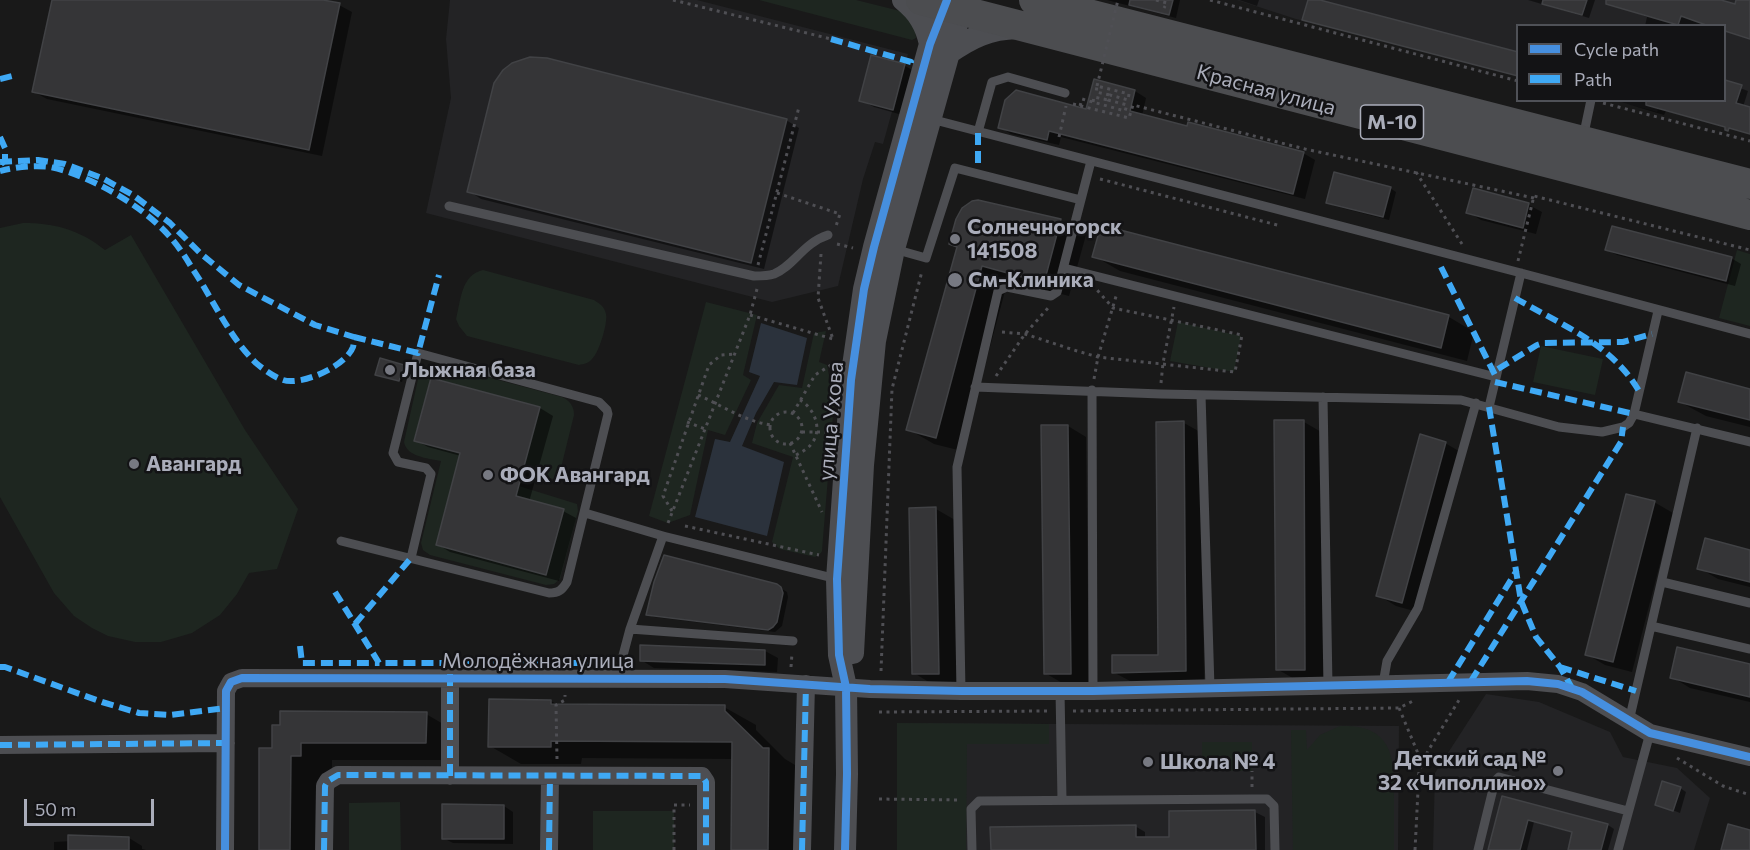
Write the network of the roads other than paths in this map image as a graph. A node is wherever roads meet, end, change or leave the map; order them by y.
1 (903, 0) edge
2 (946, 3) edge
3 (1034, 15) edge
4 (940, 49) junction
5 (1065, 93) dead end
6 (1592, 102) edge
7 (929, 119) junction
8 (978, 132) junction
9 (1583, 141) junction
10 (1091, 162) junction
11 (1750, 184) edge
12 (1081, 200) junction
13 (449, 206) dead end
14 (1750, 215) edge
15 (829, 238) road end
16 (894, 249) junction
17 (1064, 268) junction
18 (1518, 272) junction
19 (1658, 311) junction
20 (1750, 334) edge
21 (1496, 377) junction
22 (975, 387) junction
23 (1092, 390) junction
24 (1201, 395) junction
25 (1323, 397) junction
26 (1476, 403) junction
27 (1489, 407) junction
28 (1634, 414) junction
29 (1697, 428) junction
30 (1750, 442) edge
31 (585, 513) junction
32 (663, 536) junction
33 (341, 541) dead end
34 (411, 558) junction
35 (837, 579) junction
36 (1662, 582) junction
37 (1750, 603) edge
38 (1652, 626) junction
39 (630, 629) junction
40 (793, 641) dead end
41 (1750, 649) edge
42 (621, 663) dead end
43 (450, 678) junction
44 (806, 684) junction
45 (1383, 684) junction
46 (1328, 686) junction
47 (846, 687) junction
48 (1210, 688) junction
49 (961, 691) junction
50 (1060, 691) junction
51 (1093, 691) junction
52 (1629, 722) junction
53 (1649, 737) junction
54 (226, 743) junction
55 (0, 745) edge
56 (1750, 757) edge
57 (450, 776) junction
58 (550, 776) junction
59 (1062, 800) junction
60 (1628, 811) junction
61 (225, 850) edge
62 (324, 850) edge
63 (549, 850) edge
64 (706, 850) edge
65 (802, 850) edge
66 (845, 850) edge
67 (972, 850) edge
68 (1275, 850) edge
69 (1478, 850) edge
70 (1618, 850) edge

1 - 4 street
2 - 3 highway, Красная улица / М-10
2 - 4 street, улица Ухова
3 - 4 street
3 - 9 highway, Красная улица / М-10
3 - 14 highway, Красная улица / М-10
4 - 7 street, улица Ухова
4 - 35 street, улица Ухова
5 - 8 lane
6 - 9 lane
7 - 8 lane
7 - 16 street, улица Ухова
8 - 10 lane
9 - 11 highway, Красная улица / М-10
10 - 12 lane
10 - 18 lane
12 - 16 lane
12 - 17 lane
13 - 15 lane
16 - 47 street, улица Ухова
17 - 21 lane
17 - 22 lane
18 - 19 lane
18 - 21 lane
19 - 20 lane
19 - 28 lane
21 - 27 lane
22 - 23 lane
22 - 49 lane
23 - 24 lane
23 - 51 lane
24 - 25 lane
24 - 48 lane
25 - 26 lane
25 - 46 lane
26 - 27 lane
26 - 45 lane
27 - 28 lane
28 - 29 lane
29 - 30 lane
29 - 36 lane
31 - 32 lane
31 - 34 lane
31 - 34 lane
32 - 35 lane
32 - 39 lane
33 - 34 lane
35 - 47 street, улица Ухова
36 - 37 lane
36 - 38 lane
38 - 41 lane
38 - 52 lane
39 - 40 lane
39 - 42 lane
43 - 44 street, Молодёжная улица
43 - 54 street, Молодёжная улица
43 - 57 street
44 - 47 street, Молодёжная улица
44 - 65 street
45 - 46 street, Молодёжная улица
45 - 52 street, Молодёжная улица
46 - 48 street, Молодёжная улица
47 - 49 street, Молодёжная улица
47 - 66 street, улица Ухова
48 - 51 street, Молодёжная улица
49 - 50 street, Молодёжная улица
50 - 51 street, Молодёжная улица
50 - 59 lane
52 - 53 street, Молодёжная улица
53 - 56 street, Молодёжная улица
53 - 60 lane
54 - 55 street
54 - 61 street
57 - 58 street
57 - 62 street
58 - 63 street
58 - 64 street
59 - 67 lane
59 - 68 lane
60 - 69 lane
60 - 70 lane

